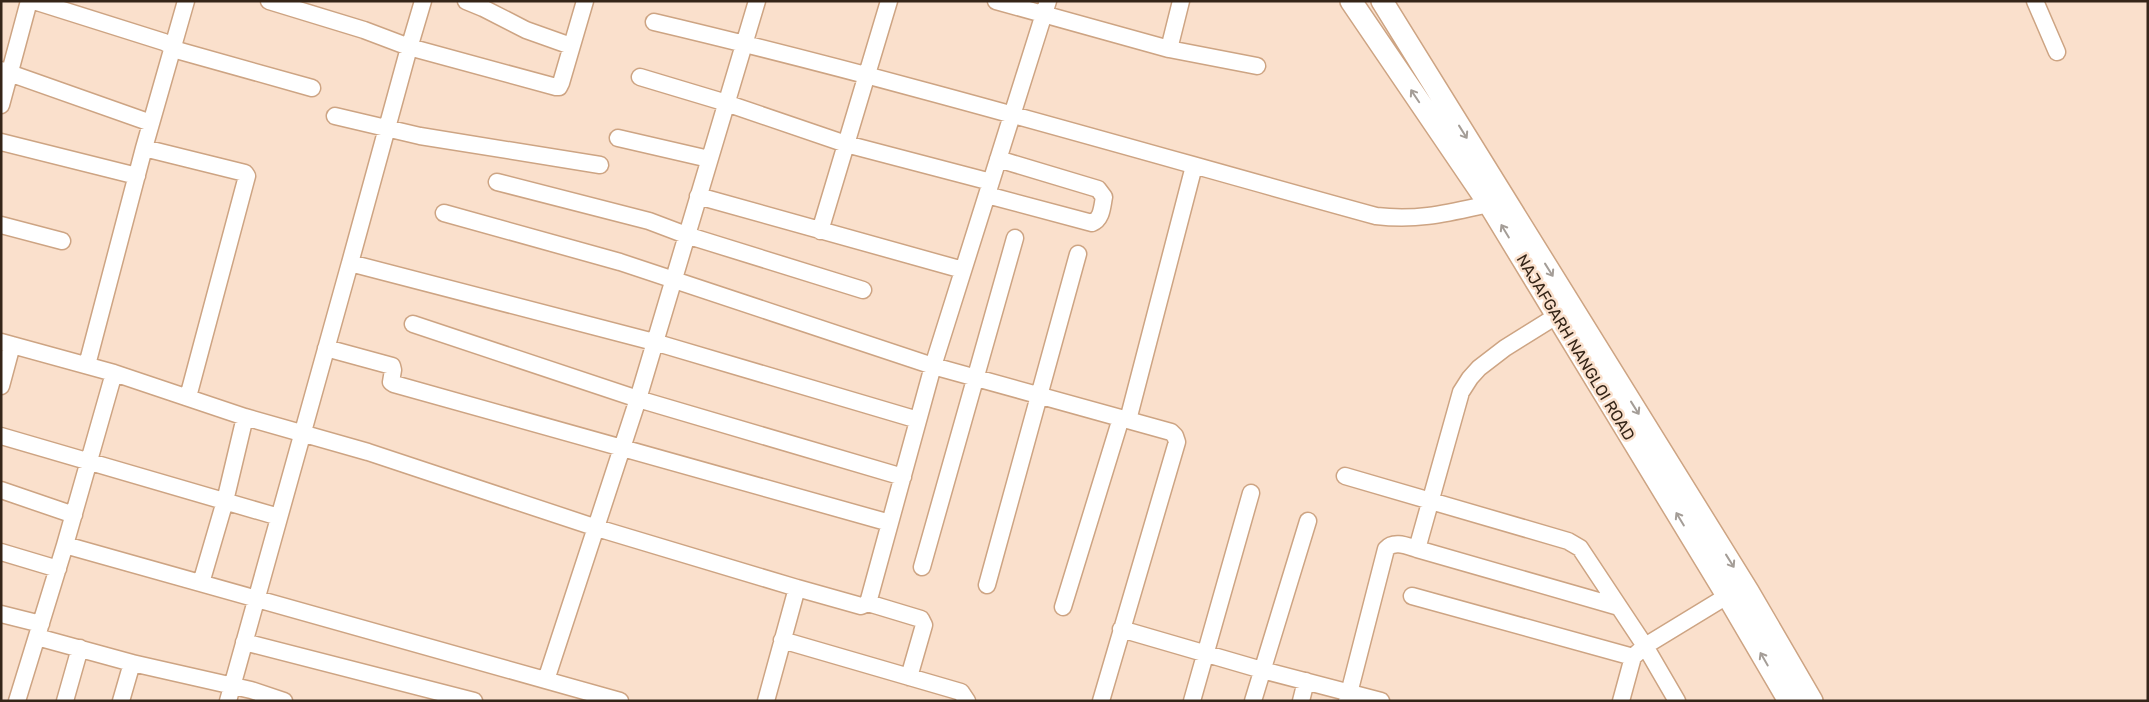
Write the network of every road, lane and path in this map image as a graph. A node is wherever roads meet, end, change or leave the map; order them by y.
1 (29, 1) edge
2 (34, 1) edge
3 (186, 1) edge
4 (269, 1) edge
5 (423, 1) edge
6 (466, 1) edge
7 (585, 1) edge
8 (757, 1) edge
9 (889, 1) edge
10 (996, 1) edge
11 (1181, 1) edge
12 (1351, 1) edge
13 (1382, 1) edge
14 (2035, 1) edge
15 (1046, 8) edge
16 (654, 22) dead end
17 (744, 44) junction
18 (571, 46) junction
19 (173, 48) junction
20 (409, 48) junction
21 (1169, 49) junction
22 (2057, 52) dead end
23 (1257, 66) dead end
24 (6, 72) edge
25 (867, 76) junction
26 (640, 77) dead end
27 (312, 88) dead end
28 (726, 104) junction
29 (1, 105) edge
30 (1012, 114) junction
31 (335, 116) dead end
32 (151, 123) junction
33 (387, 128) junction
34 (618, 138) dead end
35 (1, 142) edge
36 (846, 144) junction
37 (144, 148) junction
38 (998, 159) junction
39 (709, 160) junction
40 (600, 165) dead end
41 (1194, 166) junction
42 (137, 176) junction
43 (497, 182) dead end
44 (989, 189) junction
45 (698, 196) junction
46 (1489, 204) junction
47 (444, 214) dead end
48 (1, 225) edge
49 (820, 230) junction
50 (686, 235) junction
51 (1014, 238) dead end
52 (62, 241) dead end
53 (1078, 254) dead end
54 (350, 263) junction
55 (963, 270) junction
56 (674, 280) junction
57 (864, 290) dead end
58 (1564, 311) junction
59 (413, 324) dead end
60 (654, 342) junction
61 (7, 343) edge
62 (326, 348) junction
63 (87, 365) junction
64 (933, 366) junction
65 (114, 373) junction
66 (976, 378) junction
67 (1, 386) edge
68 (1038, 396) junction
69 (188, 397) junction
70 (638, 399) junction
71 (245, 417) junction
72 (1125, 419) junction
73 (918, 420) junction
74 (301, 432) junction
75 (1, 436) edge
76 (622, 449) junction
77 (89, 463) junction
78 (1345, 476) dead end
79 (903, 477) junction
80 (1, 490) edge
81 (1251, 493) dead end
82 (224, 501) junction
83 (1430, 502) junction
84 (74, 515) junction
85 (279, 517) junction
86 (1308, 521) dead end
87 (890, 523) junction
88 (596, 528) junction
89 (65, 545) junction
90 (1417, 549) junction
91 (1, 552) edge
92 (922, 567) dead end
93 (58, 569) junction
94 (201, 583) junction
95 (987, 585) dead end
96 (797, 588) junction
97 (1412, 596) dead end
98 (1727, 596) junction
99 (256, 598) junction
100 (868, 603) junction
101 (1063, 607) dead end
102 (1619, 607) junction
103 (1, 614) edge
104 (1121, 629) junction
105 (39, 630) junction
106 (782, 640) junction
107 (244, 642) junction
108 (1646, 646) junction
109 (80, 648) junction
110 (1206, 655) junction
111 (1633, 658) junction
112 (132, 663) junction
113 (1262, 670) junction
114 (909, 677) junction
115 (546, 680) junction
116 (1306, 681) junction
117 (230, 694) edge
118 (1348, 696) edge
119 (18, 701) edge
120 (65, 701) edge
121 (121, 701) edge
122 (284, 701) edge
123 (474, 701) edge
124 (620, 701) edge
125 (766, 701) edge
126 (966, 701) edge
127 (1101, 701) edge
128 (1192, 701) edge
129 (1253, 701) edge
130 (1301, 701) edge
131 (1381, 701) edge
132 (1621, 701) edge
133 (1677, 701) edge
134 (1788, 701) edge
135 (1812, 701) edge

1 - 24 street
2 - 19 street
3 - 19 street
4 - 20 street
5 - 20 street
6 - 18 street
7 - 18 street
8 - 17 street
9 - 25 street
10 - 15 street
11 - 21 street
46 -> 12 main road, NAJAFGARH NANGLOI ROAD
13 -> 58 main road, NAJAFGARH NANGLOI ROAD
14 - 22 street
15 - 21 street
15 - 30 street
16 - 17 street
17 - 25 street
17 - 28 street
18 - 20 street
19 - 27 street
19 - 32 street
20 - 33 street
21 - 23 street
24 - 29 street
24 - 32 street
25 - 30 street
25 - 36 street
26 - 28 street
28 - 36 street
28 - 39 street
30 - 38 street
30 - 41 street
31 - 33 street
32 - 37 street
33 - 40 street
33 - 54 street
34 - 39 street
35 - 42 street
36 - 44 street
36 - 49 street
37 - 42 street
37 - 69 street
38 - 44 street
38 - 44 street
39 - 45 street
41 - 46 street
41 - 72 street
42 - 63 street
43 - 50 street
44 - 55 street
45 - 49 street
45 - 50 street
58 -> 46 main road, NAJAFGARH NANGLOI ROAD
47 - 56 street
48 - 52 street
49 - 55 street
50 - 56 street
50 - 57 street
51 - 66 street
53 - 68 street
54 - 60 street
54 - 62 street
55 - 64 street
56 - 60 street
56 - 64 street
58 - 83 street
98 -> 58 main road, NAJAFGARH NANGLOI ROAD
58 -> 135 main road, NAJAFGARH NANGLOI ROAD
59 - 70 street
60 - 70 street
60 - 73 street
61 - 63 street
61 - 67 street
62 - 74 street
62 - 76 street
63 - 65 street
64 - 66 street
64 - 73 street
65 - 69 street
65 - 77 street
66 - 68 street
66 - 92 street
68 - 72 street
68 - 95 street
69 - 71 street
70 - 76 street
70 - 79 street
71 - 74 street
71 - 82 street
72 - 101 street
72 - 104 street
73 - 79 street
74 - 85 street
74 - 88 street
75 - 77 street
76 - 87 street
76 - 88 street
77 - 82 street
77 - 84 street
78 - 83 street
79 - 87 street
80 - 84 street
81 - 110 street
82 - 85 street
82 - 94 street
83 - 90 street
83 - 102 street
84 - 89 street
85 - 99 street
86 - 113 street
87 - 100 street
88 - 96 street
88 - 115 street
89 - 93 street
89 - 94 street
90 - 102 street
90 - 118 street
91 - 93 street
93 - 105 street
94 - 99 street
96 - 100 street
96 - 106 street
97 - 111 street
98 - 108 street
134 -> 98 main road, NAJAFGARH NANGLOI ROAD
99 - 107 street
99 - 115 street
100 - 114 street
102 - 108 street
103 - 105 street
104 - 110 street
104 - 127 street
105 - 109 street
105 - 119 street
106 - 114 street
106 - 125 street
107 - 117 street
107 - 123 street
108 - 111 street
108 - 133 street
109 - 112 street
109 - 120 street
110 - 113 street
110 - 128 street
111 - 132 street
112 - 117 street
112 - 121 street
113 - 116 street
113 - 129 street
114 - 126 street
115 - 124 street
116 - 118 street
116 - 130 street
117 - 122 street
118 - 131 street

